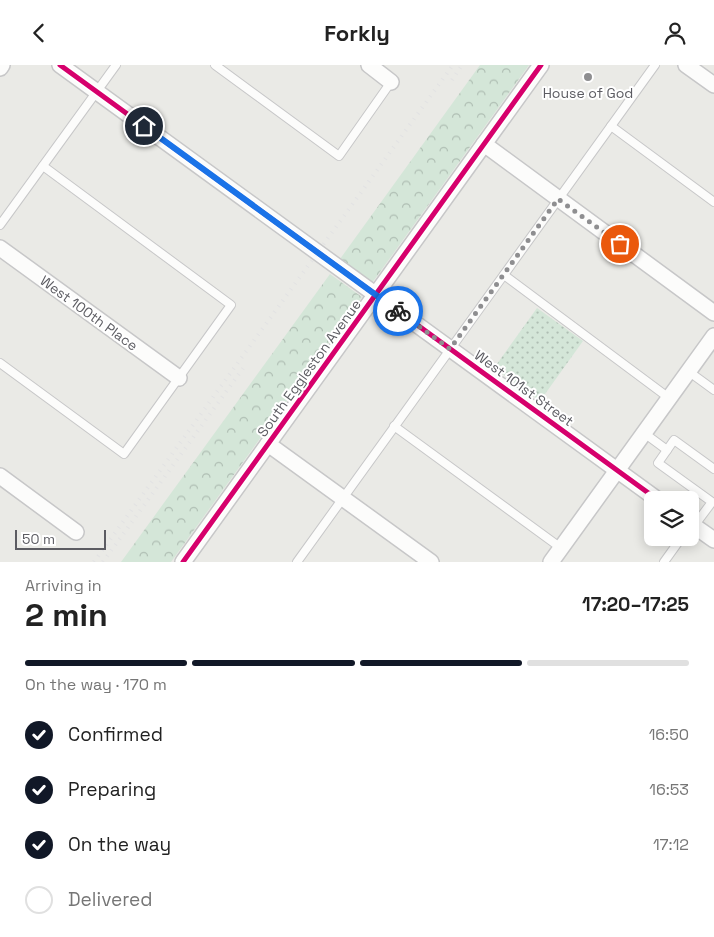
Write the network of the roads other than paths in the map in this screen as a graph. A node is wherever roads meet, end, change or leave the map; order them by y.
1 (2, 65) edge
2 (60, 65) edge
3 (116, 65) edge
4 (215, 65) edge
5 (368, 65) edge
6 (541, 65) edge
7 (655, 65) edge
8 (686, 65) edge
9 (0, 68) edge
10 (391, 82) joint
11 (714, 85) edge
12 (97, 92) junction
13 (611, 126) junction
14 (484, 144) junction
15 (43, 166) junction
16 (558, 199) junction
17 (714, 202) edge
18 (0, 225) edge
19 (0, 247) edge
20 (504, 275) junction
21 (376, 295) junction
22 (714, 313) edge
23 (714, 336) edge
24 (450, 349) junction
25 (0, 363) edge
26 (688, 371) junction
27 (179, 378) junction
28 (714, 389) edge
29 (669, 398) junction
30 (394, 426) junction
31 (644, 433) junction
32 (268, 444) junction
33 (667, 450) junction
34 (714, 469) edge
35 (617, 470) junction
36 (0, 476) edge
37 (646, 491) edge
38 (343, 498) junction
39 (713, 500) edge
40 (699, 516) edge
41 (699, 530) edge
42 (76, 532) dead end
43 (714, 540) edge
44 (676, 546) edge
45 (561, 548) junction
46 (183, 562) edge
47 (297, 562) edge
48 (431, 562) edge
49 (550, 562) edge
50 (664, 562) edge

1 - 9 street
2 - 12 street, West 101st Street
3 - 12 lane
4 - 10 lane
5 - 10 street
6 - 14 street, South Eggleston Avenue
7 - 13 lane
8 - 11 street
12 - 15 lane
12 - 21 street, West 101st Street
13 - 16 lane
13 - 17 lane
14 - 16 street
14 - 21 street, South Eggleston Avenue
15 - 18 lane
15 - 27 lane
16 - 20 lane
16 - 22 street
19 - 27 street, West 100th Place
20 - 24 lane
20 - 29 lane
21 - 24 street, West 101st Street
21 - 32 street, South Eggleston Avenue
23 - 26 street
24 - 30 lane
24 - 35 street, West 101st Street
25 - 27 lane
26 - 28 lane
26 - 29 street
29 - 31 street
30 - 38 lane
30 - 45 lane
31 - 33 lane
31 - 35 street
32 - 38 street
32 - 46 street, South Eggleston Avenue
33 - 34 lane
33 - 39 lane
35 - 37 street, West 101st Street
35 - 45 street
36 - 42 street
38 - 47 lane
38 - 48 street
39 - 40 lane
41 - 43 street
44 - 50 lane
45 - 49 street

